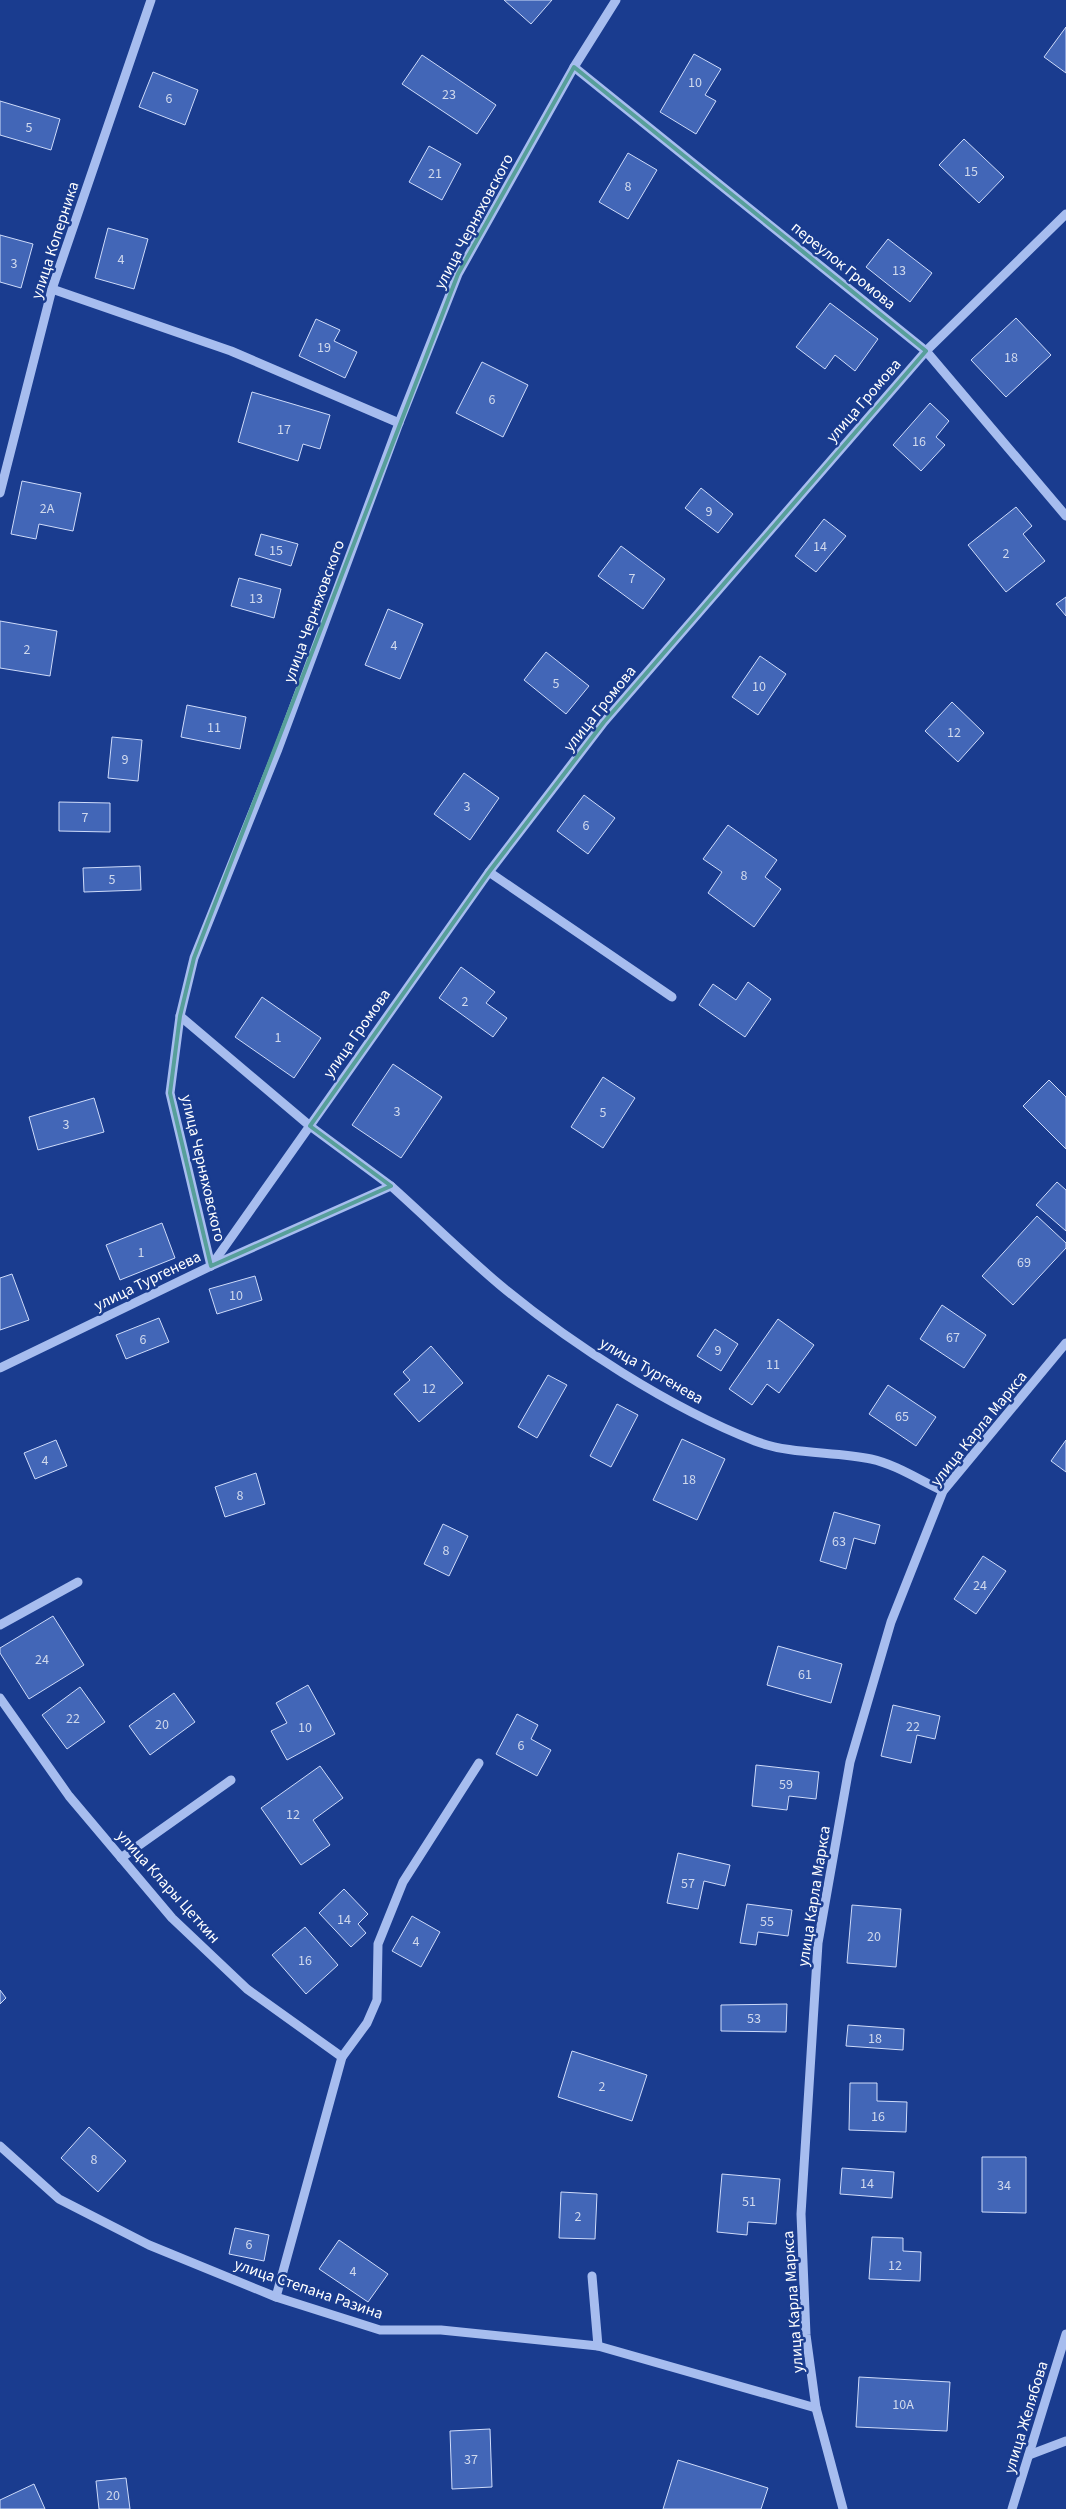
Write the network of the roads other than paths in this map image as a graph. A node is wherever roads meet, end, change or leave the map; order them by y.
1 (151, 0) edge
2 (616, 0) edge
3 (574, 67) junction
4 (1066, 214) edge
5 (52, 289) junction
6 (926, 351) junction
7 (399, 423) junction
8 (0, 493) edge
9 (1066, 516) edge
10 (489, 872) junction
11 (672, 997) dead end
12 (180, 1016) junction
13 (310, 1126) junction
14 (391, 1186) junction
15 (211, 1266) junction
16 (1065, 1345) edge
17 (0, 1368) edge
18 (943, 1492) junction
19 (78, 1582) dead end
20 (0, 1625) edge
21 (0, 1698) edge
22 (479, 1763) dead end
23 (231, 1780) dead end
24 (121, 1858) junction
25 (342, 2057) junction
26 (0, 2146) edge
27 (592, 2276) dead end
28 (276, 2297) junction
29 (1066, 2334) edge
30 (598, 2346) junction
31 (816, 2408) junction
32 (1066, 2441) edge
33 (1029, 2455) junction
34 (843, 2509) edge
35 (1012, 2509) edge

1 - 5 street, улица Коперника
2 - 3 street, улица Черняховского
3 - 6 street, переулок Громова
3 - 7 street, улица Черняховского
4 - 6 street, улица Громова
5 - 7 street
5 - 8 street, улица Коперника
6 - 9 street, переулок Громова
6 - 10 street, улица Громова
7 - 12 street, улица Черняховского
10 - 11 street
10 - 13 street, улица Громова
12 - 13 street, улица Тургенева
12 - 15 street, улица Черняховского
13 - 14 street, улица Тургенева
13 - 15 street, улица Громова
14 - 15 street, улица Тургенева
14 - 18 street, улица Тургенева
15 - 17 street, улица Тургенева
16 - 18 street, улица Карла Маркса
18 - 31 street, улица Карла Маркса
19 - 20 street
21 - 24 street, улица Клары Цеткин
22 - 25 street
23 - 24 street
24 - 25 street, улица Клары Цеткин
25 - 28 street
26 - 28 street, улица Степана Разина
27 - 30 street
28 - 30 street, улица Степана Разина
29 - 33 street, улица Желябова
30 - 31 street, улица Степана Разина
31 - 34 street, улица Карла Маркса
32 - 33 street
33 - 35 street, улица Желябова

